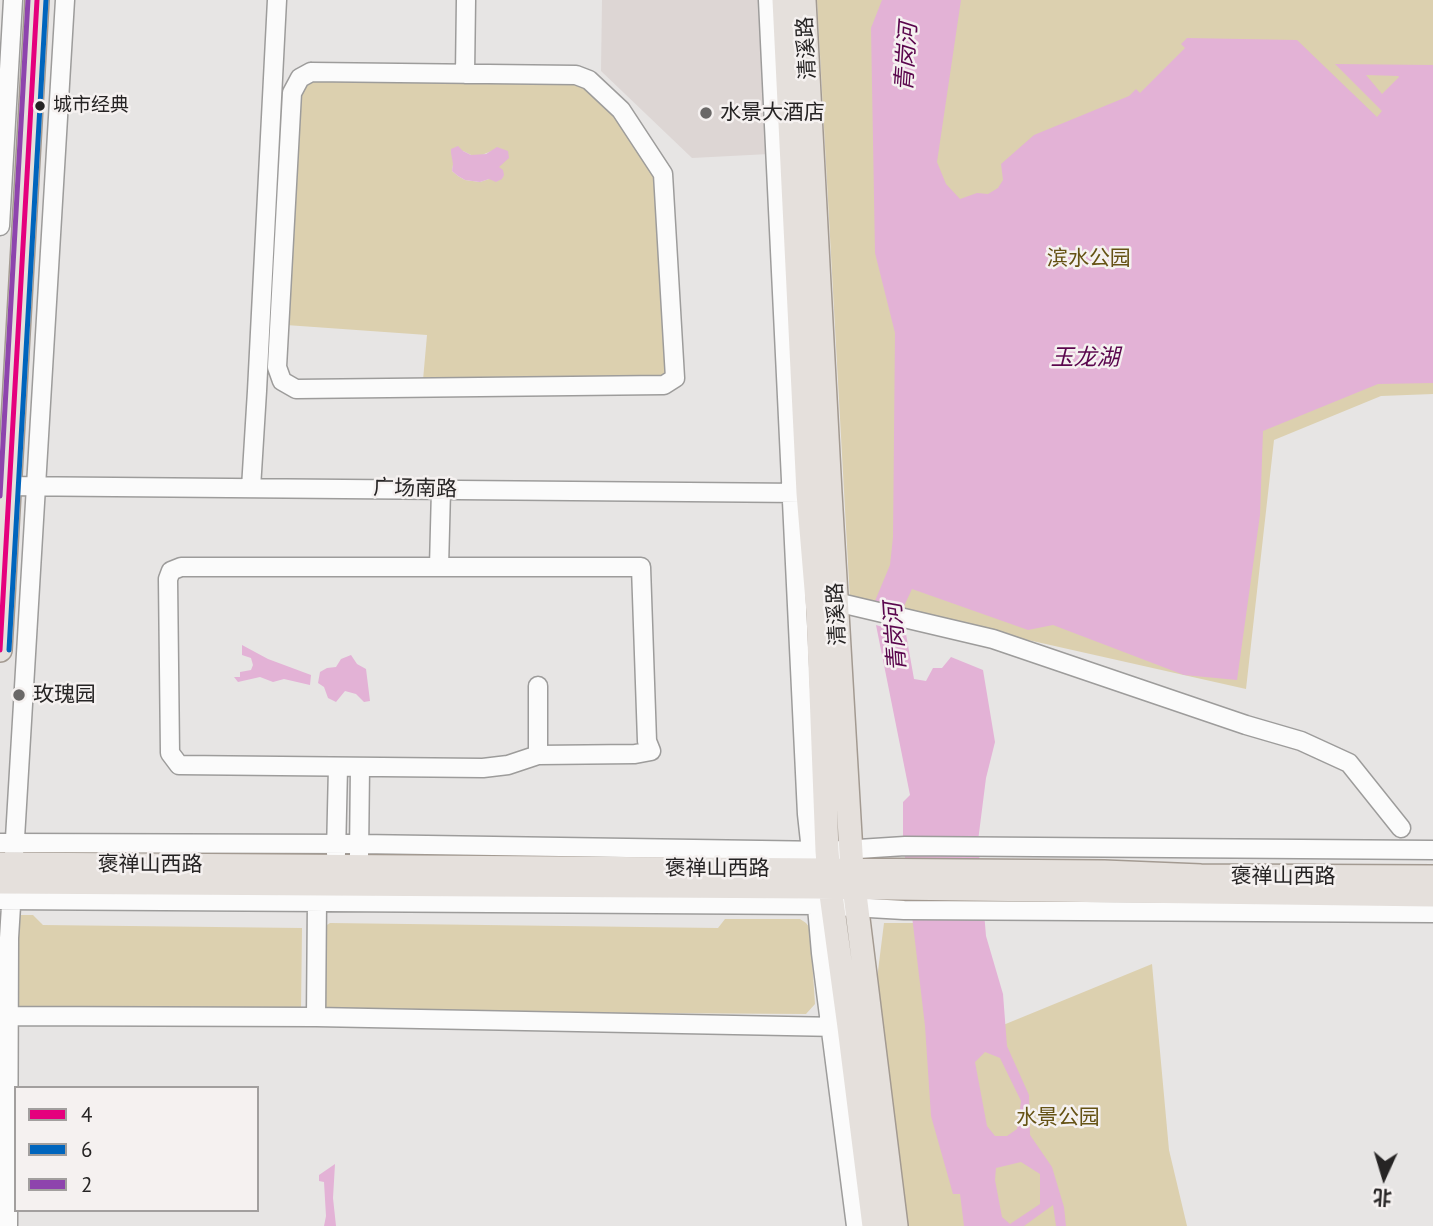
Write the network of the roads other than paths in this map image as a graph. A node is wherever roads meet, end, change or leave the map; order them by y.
1 (13, 0) edge
2 (37, 0) edge
3 (65, 0) edge
4 (277, 0) edge
5 (466, 0) edge
6 (768, 0) edge
7 (784, 0) edge
8 (804, 0) edge
9 (465, 74) junction
10 (0, 226) edge
11 (5, 486) edge
12 (36, 486) junction
13 (251, 488) junction
14 (441, 489) junction
15 (810, 493) junction
16 (439, 567) junction
17 (836, 602) junction
18 (0, 650) edge
19 (538, 686) dead end
20 (538, 755) junction
21 (338, 767) junction
22 (360, 767) junction
23 (1401, 828) dead end
24 (1433, 850) edge
25 (336, 855) junction
26 (359, 856) junction
27 (6, 872) edge
28 (1433, 877) edge
29 (822, 878) junction
30 (853, 878) junction
31 (993, 880) junction
32 (1433, 895) edge
33 (317, 901) junction
34 (1433, 913) edge
35 (0, 1016) edge
36 (316, 1017) junction
37 (840, 1027) junction
38 (8, 1226) edge
39 (856, 1226) edge
40 (874, 1226) edge
41 (896, 1226) edge

1 - 10 street
2 - 11 main road
3 - 12 street
4 - 13 street
5 - 9 street
6 - 15 street
7 - 15 main road, 清溪路
8 - 15 main road, 清溪路
9 - 9 street
11 - 12 street, 广场南路
11 - 18 main road
12 - 13 street, 广场南路
12 - 27 street
13 - 14 street, 广场南路
14 - 15 street, 广场南路
14 - 16 street
15 - 17 main road, 清溪路
15 - 29 main road, 清溪路
16 - 20 street
16 - 21 street
17 - 23 street
17 - 30 main road, 清溪路
19 - 20 street
20 - 22 street
21 - 22 street
21 - 25 street
22 - 26 street
24 - 30 street
25 - 26 main road, 褒禅山西路
25 - 27 main road, 褒禅山西路
26 - 29 main road, 褒禅山西路
27 - 29 main road, 褒禅山西路
27 - 33 street
27 - 38 street
28 - 31 main road, 褒禅山西路
29 - 30 main road, 褒禅山西路
29 - 30 street
29 - 33 street
29 - 37 main road, 清溪路
30 - 31 main road, 褒禅山西路
30 - 34 street
30 - 41 main road, 清溪路
31 - 32 main road, 褒禅山西路
33 - 36 street
35 - 36 street
36 - 37 street
37 - 39 street
37 - 40 main road, 清溪路

